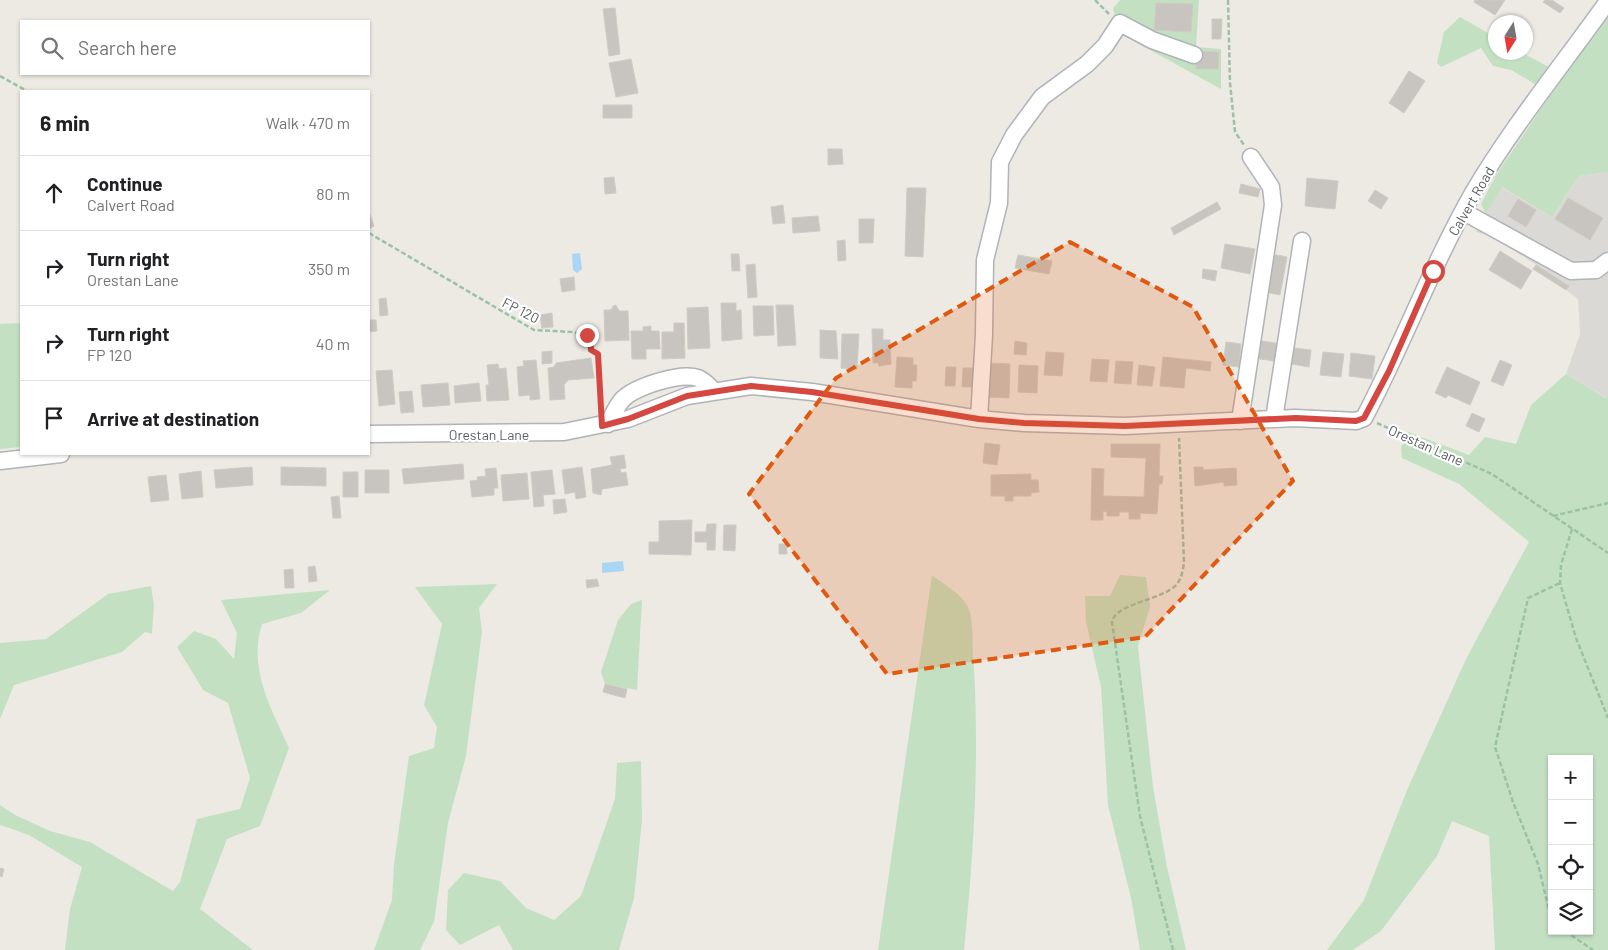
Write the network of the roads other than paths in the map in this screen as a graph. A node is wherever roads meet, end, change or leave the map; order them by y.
1 (1608, 1) edge
2 (1194, 55) dead end
3 (1251, 157) road end
4 (1464, 212) junction
5 (1302, 241) dead end
6 (1608, 261) edge
7 (713, 390) junction
8 (1364, 418) joint
9 (979, 419) junction
10 (1274, 419) junction
11 (1240, 421) junction
12 (605, 425) junction
13 (370, 434) edge
14 (52, 455) edge
15 (0, 461) edge

1 - 4 street, Calvert Road
2 - 9 street
3 - 11 street
4 - 6 street
4 - 8 street, Calvert Road
5 - 10 street
7 - 9 street, Orestan Lane
7 - 12 street, Orestan Lane
7 - 12 street
8 - 10 street, Orestan Lane
9 - 11 street, Orestan Lane
10 - 11 street, Orestan Lane
12 - 13 street, Orestan Lane
14 - 15 street

